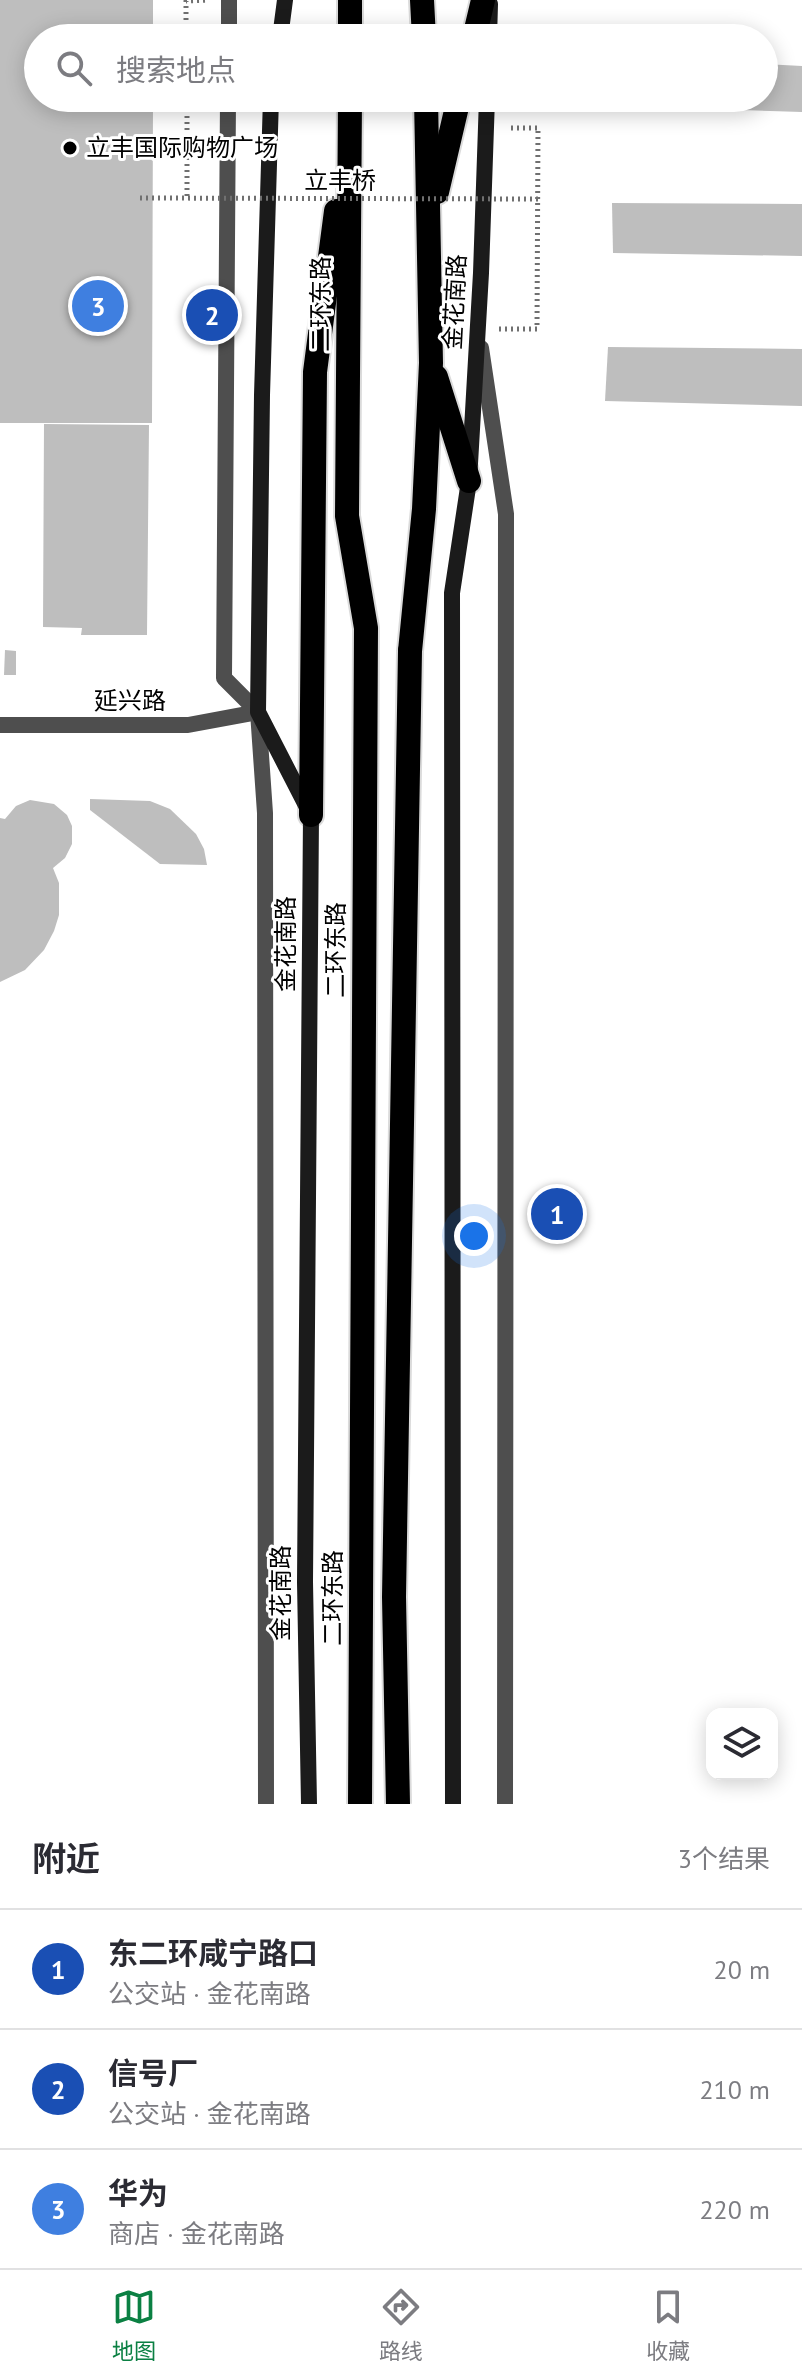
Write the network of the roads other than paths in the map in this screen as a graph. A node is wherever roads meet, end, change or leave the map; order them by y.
1 (229, 0) edge
2 (285, 0) edge
3 (350, 0) edge
4 (422, 0) edge
5 (483, 0) edge
6 (490, 0) edge
7 (229, 24) edge
8 (282, 24) edge
9 (350, 24) edge
10 (423, 24) edge
11 (477, 24) edge
12 (489, 24) edge
13 (228, 112) edge
14 (271, 112) edge
15 (349, 112) edge
16 (350, 112) edge
17 (426, 112) edge
18 (456, 112) edge
19 (487, 112) edge
20 (430, 222) junction
21 (478, 329) junction
22 (431, 363) junction
23 (469, 481) junction
24 (258, 712) junction
25 (0, 725) edge
26 (311, 815) junction
27 (266, 1804) edge
28 (309, 1804) edge
29 (360, 1804) edge
30 (398, 1804) edge
31 (453, 1804) edge
32 (505, 1804) edge

1 - 7 street
2 - 8 main road
3 - 9 highway
4 - 10 highway
5 - 11 highway
6 - 12 main road
13 - 24 street
14 - 24 main road, 金花南路
15 - 26 highway
16 - 29 highway, 二环东路
17 - 20 highway
18 - 20 highway
19 - 21 main road, 金花南路
20 - 22 highway
21 - 23 main road, 金花南路
21 - 32 street
22 - 23 highway
22 - 30 highway, bridge
23 - 31 main road, 金花南路
24 - 25 street, 延兴路
24 - 26 main road, 金花南路
24 - 27 street
26 - 28 main road, 金花南路

